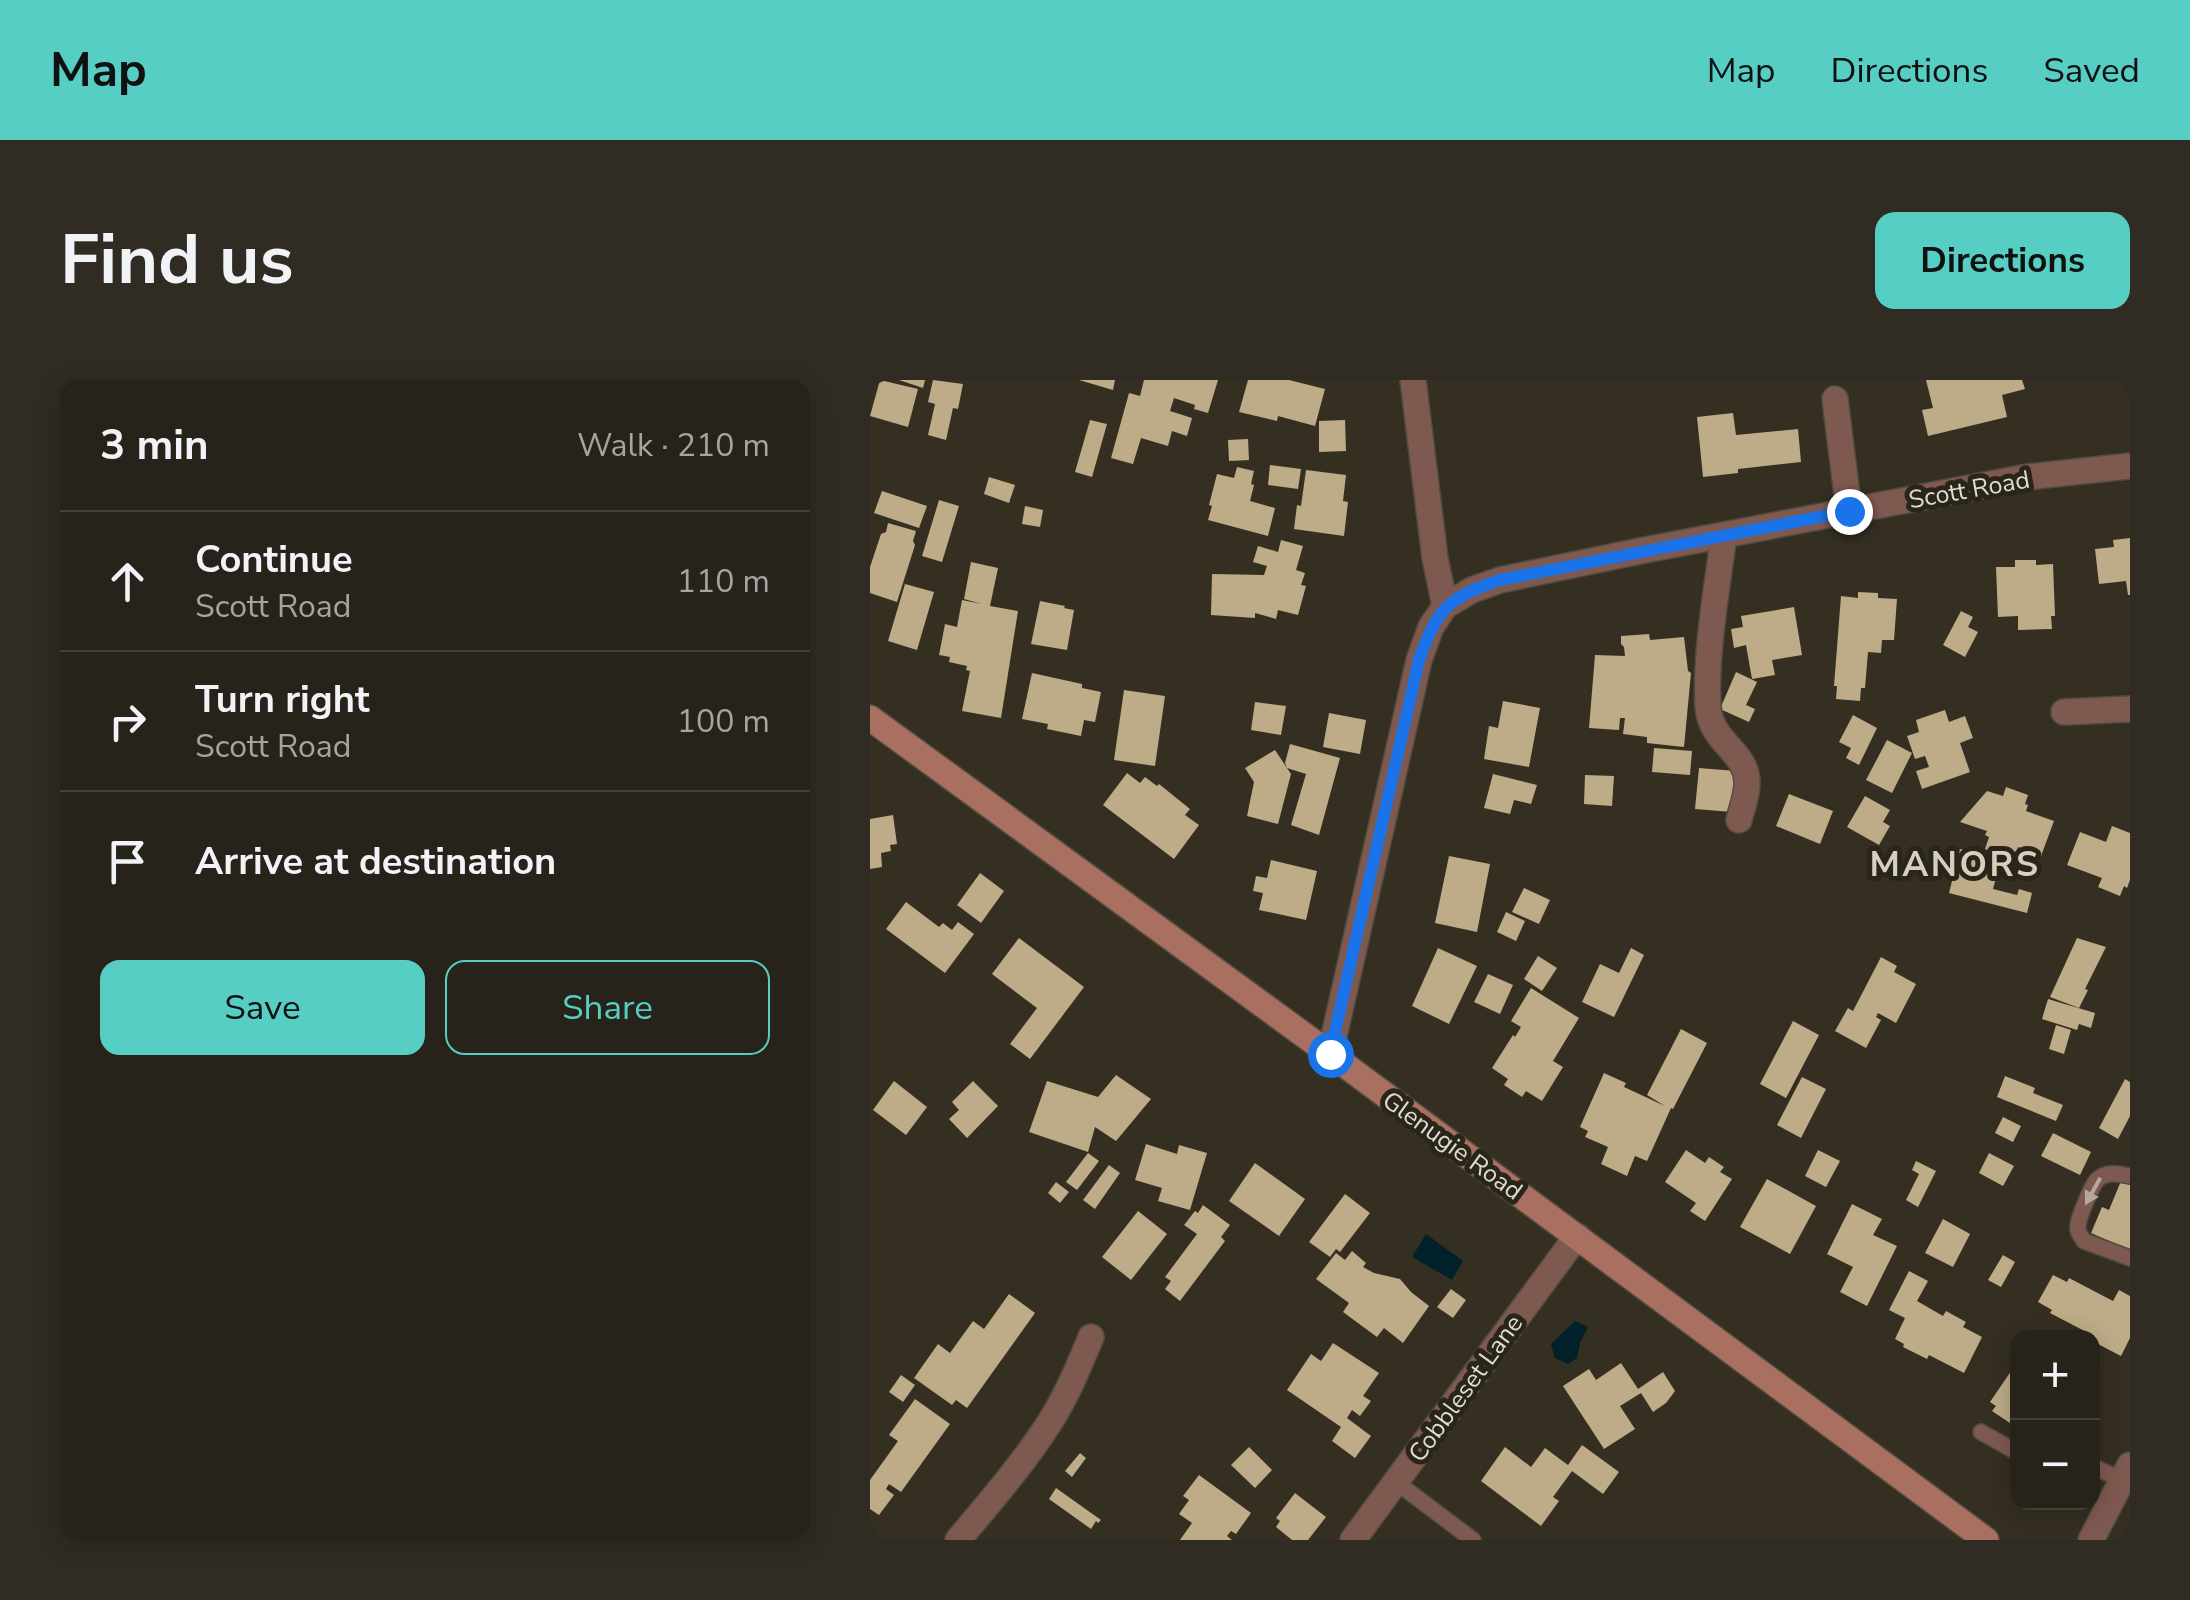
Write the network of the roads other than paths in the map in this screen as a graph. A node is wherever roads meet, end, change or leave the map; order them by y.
1 (1413, 380) edge
2 (1835, 398) dead end
3 (2130, 466) edge
4 (1849, 511) junction
5 (1724, 535) junction
6 (1445, 606) junction
7 (2130, 709) edge
8 (2064, 712) dead end
9 (870, 718) edge
10 (1739, 820) dead end
11 (1330, 1054) junction
12 (2130, 1176) edge
13 (1577, 1236) junction
14 (2130, 1258) edge
15 (1091, 1336) dead end
16 (1981, 1432) dead end
17 (2010, 1448) edge
18 (2100, 1467) edge
19 (2126, 1472) edge
20 (1396, 1482) junction
21 (958, 1540) edge
22 (1353, 1540) edge
23 (1473, 1540) edge
24 (1986, 1540) edge
25 (2091, 1540) edge

1 - 6 street
2 - 4 street
3 - 4 street, Scott Road
4 - 5 street, Scott Road
5 - 6 street, Scott Road
5 - 10 street
6 - 11 street
7 - 8 street
9 - 11 street, Glenugie Road
11 - 13 street, Glenugie Road
12 -> 14 lane
13 - 20 street, Cobbleset Lane
13 - 24 street, Glenugie Road
15 - 21 street
16 - 17 lane
18 - 19 lane
19 - 25 street
20 - 22 street, Cobbleset Lane
20 - 23 lane

